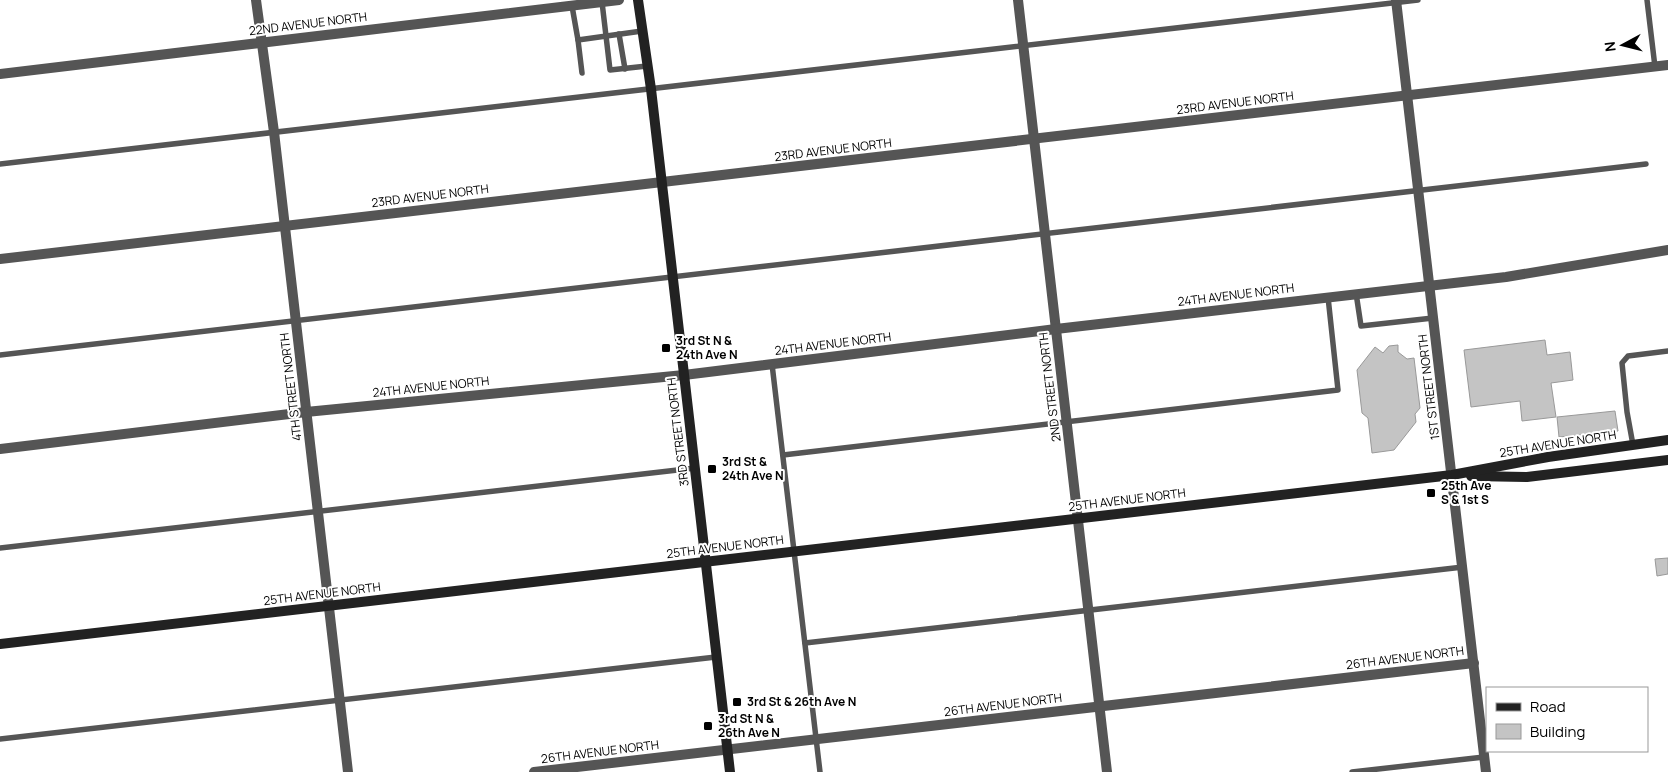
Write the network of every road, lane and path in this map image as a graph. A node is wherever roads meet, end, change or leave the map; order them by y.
1 (256, 0) edge
2 (619, 0) edge
3 (638, 0) edge
4 (1018, 0) edge
5 (1418, 0) edge
6 (1647, 0) edge
7 (1396, 1) edge
8 (602, 2) junction
9 (572, 6) junction
10 (642, 30) junction
11 (619, 34) junction
12 (606, 36) junction
13 (578, 40) junction
14 (261, 42) junction
15 (1023, 46) junction
16 (1668, 65) edge
17 (647, 66) junction
18 (1655, 67) junction
19 (625, 69) junction
20 (582, 73) dead end
21 (0, 74) edge
22 (650, 89) junction
23 (1407, 96) junction
24 (274, 132) junction
25 (1034, 139) junction
26 (0, 164) edge
27 (1646, 164) dead end
28 (661, 182) junction
29 (1418, 191) junction
30 (284, 226) junction
31 (1045, 234) junction
32 (1668, 250) edge
33 (0, 259) edge
34 (672, 277) junction
35 (1429, 285) junction
36 (1356, 294) junction
37 (1328, 297) junction
38 (1433, 318) junction
39 (296, 321) junction
40 (1056, 329) junction
41 (1668, 351) edge
42 (0, 355) edge
43 (772, 364) junction
44 (684, 374) junction
45 (306, 412) junction
46 (1066, 422) junction
47 (1668, 440) edge
48 (1633, 445) junction
49 (0, 449) edge
50 (783, 455) junction
51 (1668, 460) edge
52 (694, 468) junction
53 (1452, 475) junction
54 (318, 511) junction
55 (1078, 519) junction
56 (0, 548) edge
57 (794, 552) junction
58 (706, 562) junction
59 (1463, 567) junction
60 (329, 606) junction
61 (1088, 610) junction
62 (805, 643) junction
63 (0, 644) edge
64 (716, 657) junction
65 (1474, 663) junction
66 (340, 700) junction
67 (1100, 706) junction
68 (0, 739) edge
69 (816, 739) junction
70 (727, 750) junction
71 (1484, 757) junction
72 (348, 772) edge
73 (534, 772) edge
74 (730, 772) edge
75 (820, 772) edge
76 (1107, 772) edge
77 (1352, 772) edge
78 (1486, 772) edge

1 - 14 street, 4TH STREET NORTH
2 - 8 street, 22ND AVENUE NORTH
3 - 10 street, 3RD STREET NORTH
4 - 15 street, 2ND STREET NORTH
5 - 7 lane
6 - 18 lane
7 - 15 lane
7 - 23 street, 1ST STREET NORTH
8 - 9 street, 22ND AVENUE NORTH
8 - 12 lane
9 - 13 lane
9 - 14 street, 22ND AVENUE NORTH
10 - 11 lane
10 - 17 street, 3RD STREET NORTH
11 - 12 lane
11 - 19 lane
12 - 13 lane
12 - 19 lane
13 - 20 lane
14 - 21 street, 22ND AVENUE NORTH
14 - 24 street, 4TH STREET NORTH
15 - 22 lane
15 - 25 street, 2ND STREET NORTH
16 - 18 street, 23RD AVENUE NORTH
17 - 19 lane
17 - 22 street, 3RD STREET NORTH
18 - 23 street, 23RD AVENUE NORTH
22 - 24 lane
22 - 28 street, 3RD STREET NORTH
23 - 25 street, 23RD AVENUE NORTH
23 - 29 street, 1ST STREET NORTH
24 - 26 lane
24 - 30 street, 4TH STREET NORTH
25 - 28 street, 23RD AVENUE NORTH
25 - 31 street, 2ND STREET NORTH
27 - 29 lane
28 - 30 street, 23RD AVENUE NORTH
28 - 34 street, 3RD STREET NORTH
29 - 31 lane
29 - 35 street, 1ST STREET NORTH
30 - 33 street, 23RD AVENUE NORTH
30 - 39 street, 4TH STREET NORTH
31 - 34 lane
31 - 40 street, 2ND STREET NORTH
32 - 35 street, 24TH AVENUE NORTH
34 - 39 lane
34 - 44 street, 3RD STREET NORTH
35 - 36 street, 24TH AVENUE NORTH
35 - 38 street, 1ST STREET NORTH
36 - 37 street, 24TH AVENUE NORTH
36 - 38 lane
37 - 40 street, 24TH AVENUE NORTH
37 - 46 lane
38 - 53 street, 1ST STREET NORTH
39 - 42 lane
39 - 45 street, 4TH STREET NORTH
40 - 43 street, 24TH AVENUE NORTH
40 - 46 street, 2ND STREET NORTH
41 - 48 lane
43 - 44 street, 24TH AVENUE NORTH
43 - 50 lane
44 - 45 street, 24TH AVENUE NORTH
44 - 52 street, 3RD STREET NORTH
45 - 49 street, 24TH AVENUE NORTH
45 - 54 street, 4TH STREET NORTH
46 - 50 lane
46 - 55 street, 2ND STREET NORTH
47 - 48 street, 25TH AVENUE NORTH
48 - 53 street, 25TH AVENUE NORTH
50 - 57 lane
51 - 53 street, 25TH AVENUE NORTH
52 - 54 lane
52 - 58 street, 3RD STREET NORTH
53 - 55 street, 25TH AVENUE NORTH
53 - 59 street, 1ST STREET NORTH
54 - 56 lane
54 - 60 street, 4TH STREET NORTH
55 - 57 street, 25TH AVENUE NORTH
55 - 61 street, 2ND STREET NORTH
57 - 58 street, 25TH AVENUE NORTH
57 - 62 lane
58 - 60 street, 25TH AVENUE NORTH
58 - 64 street, 3RD STREET NORTH
59 - 61 lane
59 - 65 street, 1ST STREET NORTH
60 - 63 street, 25TH AVENUE NORTH
60 - 66 street, 4TH STREET NORTH
61 - 62 lane
61 - 67 street, 2ND STREET NORTH
62 - 69 lane
64 - 66 lane
64 - 70 street, 3RD STREET NORTH
65 - 67 street, 26TH AVENUE NORTH
65 - 71 street, 1ST STREET NORTH
66 - 68 lane
66 - 72 street, 4TH STREET NORTH
67 - 69 street, 26TH AVENUE NORTH
67 - 76 street, 2ND STREET NORTH
69 - 70 street, 26TH AVENUE NORTH
69 - 75 lane
70 - 73 street, 26TH AVENUE NORTH
70 - 74 street, 3RD STREET NORTH
71 - 77 lane
71 - 78 street, 1ST STREET NORTH

